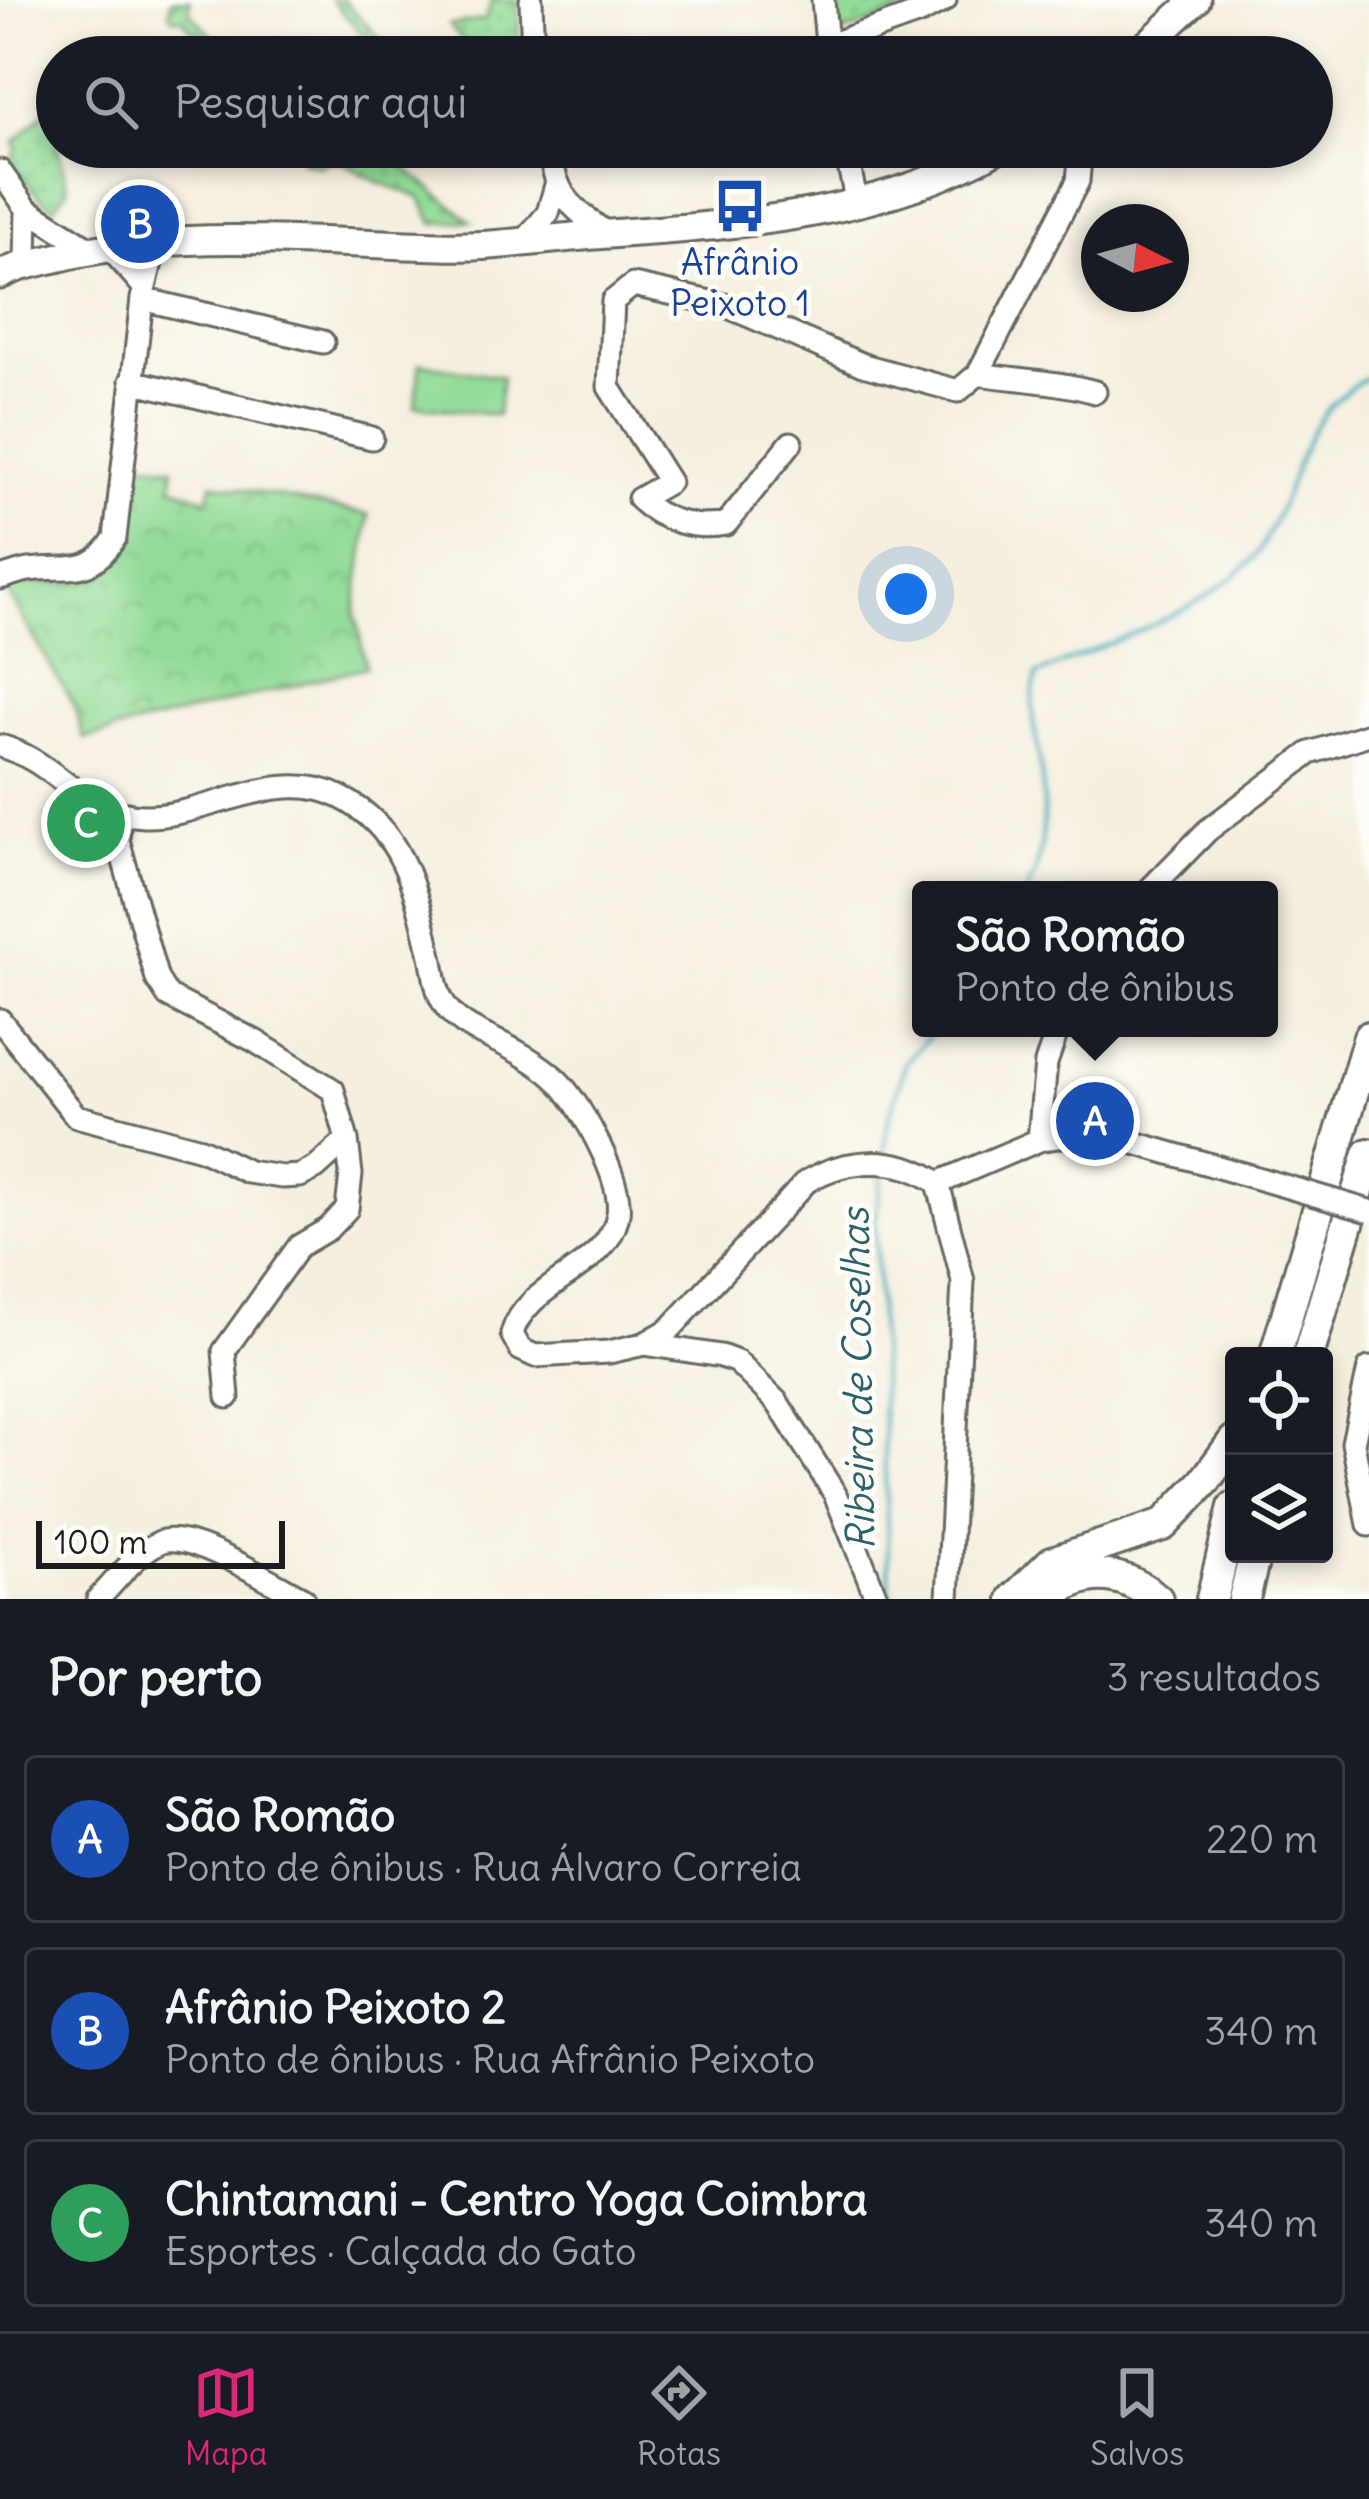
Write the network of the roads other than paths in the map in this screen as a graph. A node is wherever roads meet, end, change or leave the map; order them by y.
1 (531, 0) edge
2 (823, 0) edge
3 (946, 0) edge
4 (1196, 0) edge
5 (532, 36) edge
6 (826, 36) edge
7 (864, 36) edge
8 (1157, 36) edge
9 (552, 168) edge
10 (849, 168) edge
11 (955, 168) edge
12 (1079, 168) edge
13 (0, 171) edge
14 (556, 185) junction
15 (856, 204) junction
16 (27, 208) junction
17 (607, 234) junction
18 (524, 241) junction
19 (156, 242) junction
20 (99, 247) junction
21 (56, 258) junction
22 (26, 261) junction
23 (0, 275) edge
24 (143, 293) junction
25 (0, 297) edge
26 (323, 342) dead end
27 (978, 374) junction
28 (131, 381) junction
29 (1095, 392) dead end
30 (372, 438) dead end
31 (791, 443) dead end
32 (0, 578) edge
33 (1369, 734) edge
34 (0, 746) edge
35 (120, 813) junction
36 (1158, 881) edge
37 (0, 1020) edge
38 (1055, 1037) edge
39 (1369, 1037) edge
40 (347, 1140) junction
41 (1039, 1141) junction
42 (1369, 1154) edge
43 (938, 1183) junction
44 (1369, 1211) edge
45 (644, 1344) junction
46 (1278, 1347) edge
47 (1311, 1347) edge
48 (1369, 1368) edge
49 (228, 1396) dead end
50 (1225, 1453) edge
51 (1369, 1525) edge
52 (1225, 1545) edge
53 (1252, 1563) edge
54 (1254, 1563) edge
55 (98, 1599) edge
56 (304, 1599) edge
57 (877, 1599) edge
58 (948, 1599) edge
59 (1014, 1599) edge
60 (1046, 1599) edge
61 (1157, 1599) edge
62 (1212, 1599) edge
63 (1244, 1599) edge
64 (1254, 1599) edge

1 - 5 street
2 - 6 street
3 - 7 street
4 - 8 main road
9 - 14 street
10 - 15 street
11 - 15 main road
12 - 27 street
13 - 16 street
14 - 17 street
14 - 18 street
15 - 17 main road
16 - 20 street
16 - 22 street
17 - 18 main road
18 - 19 main road
19 - 20 main road
19 - 24 street
20 - 21 main road
20 - 24 street
21 - 22 main road
21 - 25 main road
22 - 23 main road
24 - 26 street
24 - 28 street
27 - 29 street
27 - 31 street
28 - 30 street
28 - 32 street
33 - 36 street
34 - 35 street
35 - 40 street
35 - 45 street
37 - 40 street
38 - 41 street
39 - 46 highway
40 - 49 street
41 - 43 street
41 - 44 street, bridge
42 - 47 highway
43 - 45 street
43 - 58 street
45 - 57 street
48 - 51 street
50 - 59 highway
52 - 62 highway
53 - 63 highway
54 - 64 highway
55 - 56 street
60 - 61 highway

